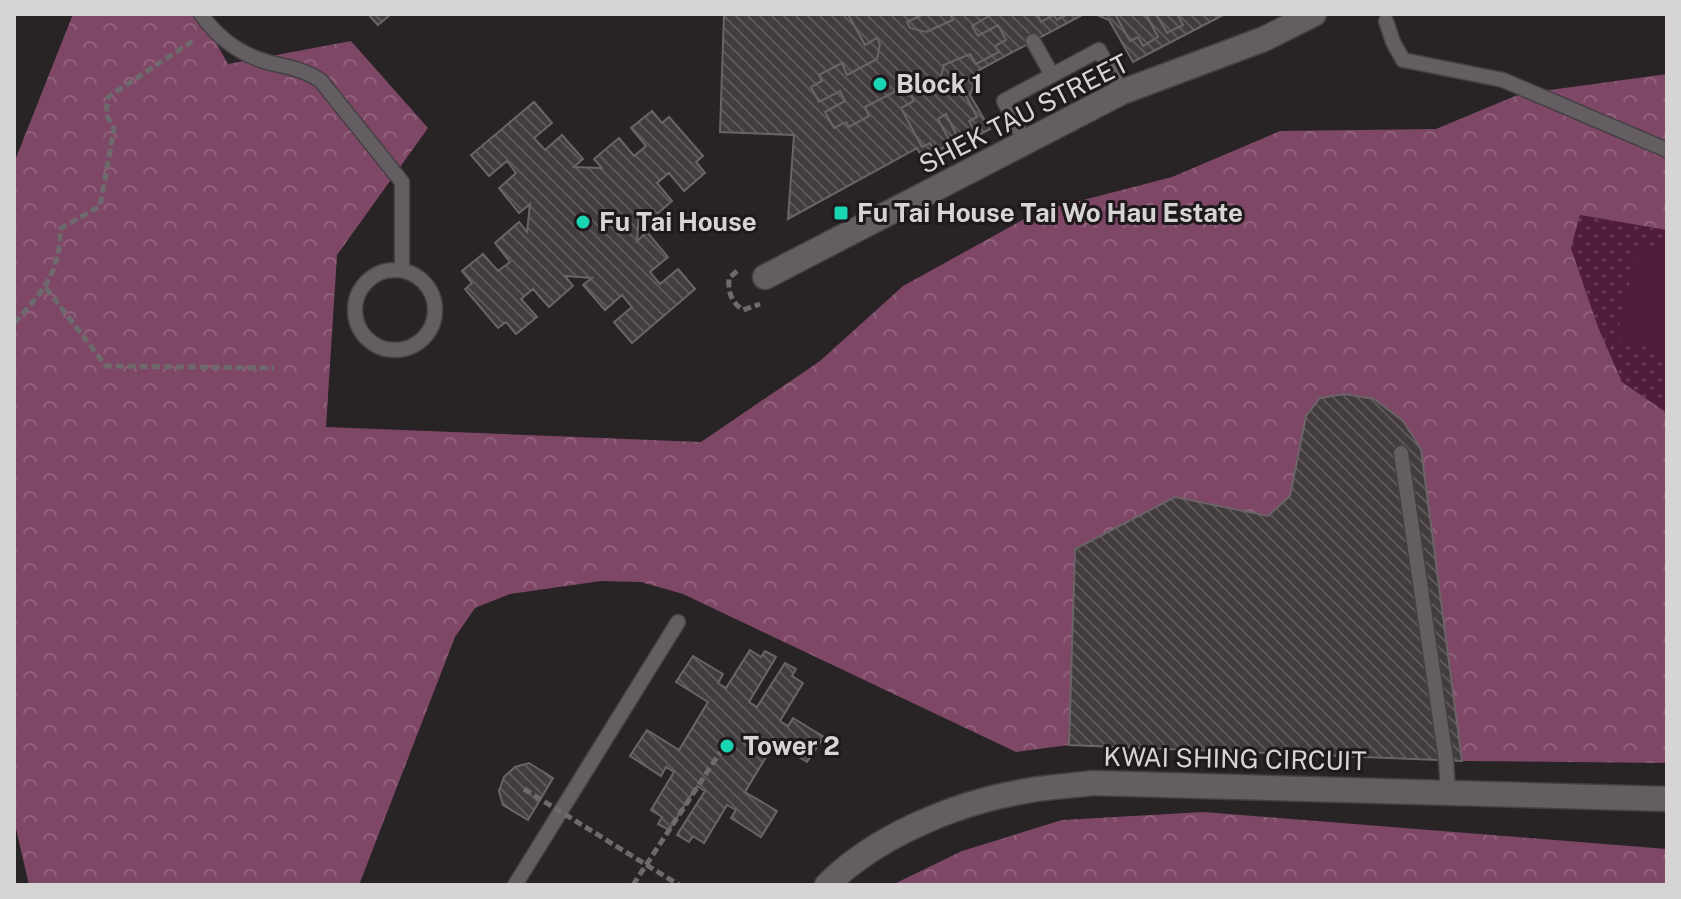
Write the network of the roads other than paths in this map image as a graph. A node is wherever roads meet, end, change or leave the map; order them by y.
1 (201, 14) edge
2 (1314, 14) edge
3 (1386, 21) dead end
4 (1033, 41) dead end
5 (1052, 75) junction
6 (1122, 92) junction
7 (1026, 143) junction
8 (1667, 150) edge
9 (402, 270) junction
10 (765, 277) dead end
11 (1401, 453) dead end
12 (678, 622) dead end
13 (1448, 792) junction
14 (1667, 799) edge
15 (515, 885) edge
16 (827, 885) edge

1 - 9 lane
2 - 6 street, SHEK TAU STREET
3 - 8 lane
4 - 5 lane
5 - 6 lane
5 - 7 lane
6 - 7 street, SHEK TAU STREET
7 - 10 street, SHEK TAU STREET
9 - 9 lane
11 - 13 lane
12 - 15 lane
13 - 14 street, KWAI SHING CIRCUIT
13 - 16 street, KWAI SHING CIRCUIT

